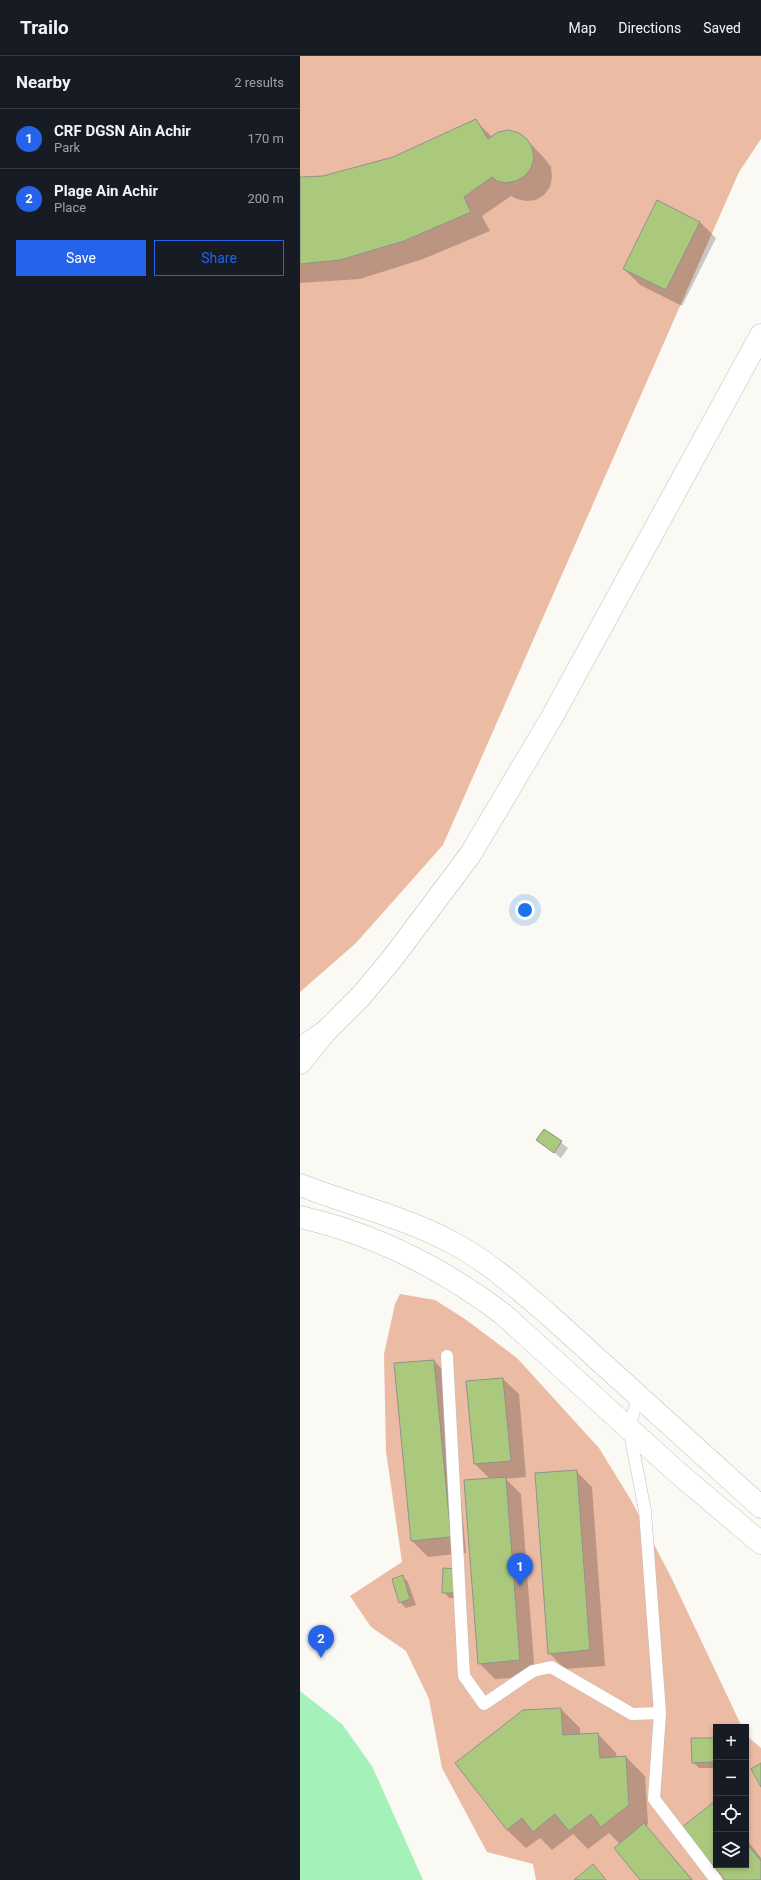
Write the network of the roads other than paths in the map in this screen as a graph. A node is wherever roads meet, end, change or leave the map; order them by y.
1 (761, 335) edge
2 (326, 1032) junction
3 (300, 1049) edge
4 (300, 1063) edge
5 (300, 1185) edge
6 (300, 1217) edge
7 (448, 1356) dead end
8 (638, 1396) junction
9 (629, 1428) junction
10 (761, 1506) edge
11 (761, 1543) edge
12 (660, 1714) junction
13 (716, 1880) edge

1 - 2 main road
2 - 3 main road
2 - 4 main road
5 - 8 main road
6 - 9 main road
7 - 12 lane
8 - 9 lane
8 - 10 main road
9 - 11 main road
9 - 12 lane
12 - 13 lane

